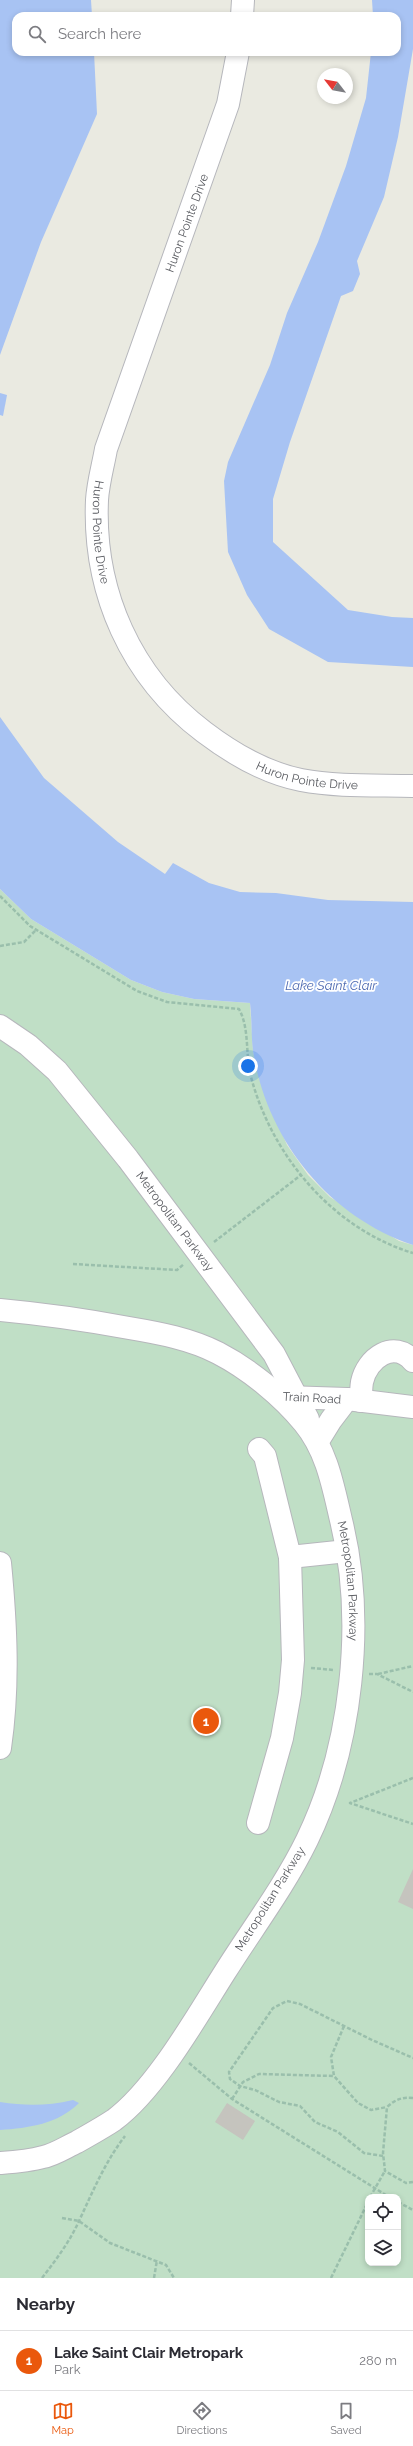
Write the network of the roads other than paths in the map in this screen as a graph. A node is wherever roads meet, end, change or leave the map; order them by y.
1 (243, 0) edge
2 (242, 12) edge
3 (237, 56) edge
4 (413, 786) edge
5 (0, 1026) edge
6 (0, 1310) edge
7 (413, 1361) edge
8 (287, 1397) junction
9 (354, 1400) junction
10 (413, 1407) edge
11 (321, 1447) junction
12 (259, 1449) dead end
13 (347, 1551) junction
14 (290, 1557) junction
15 (0, 1563) edge
16 (0, 1748) edge
17 (258, 1824) dead end
18 (0, 2163) edge

1 - 2 street
3 - 4 street, Huron Pointe Drive
5 - 8 street, Metropolitan Parkway
6 - 8 street
7 - 9 street
8 - 9 street, Train Road
8 - 11 street
9 - 10 street, Train Road
9 - 11 street, Train Road
11 - 13 street, Metropolitan Parkway
12 - 14 street
13 - 14 street
13 - 18 street, Metropolitan Parkway
14 - 17 street
15 - 16 street

